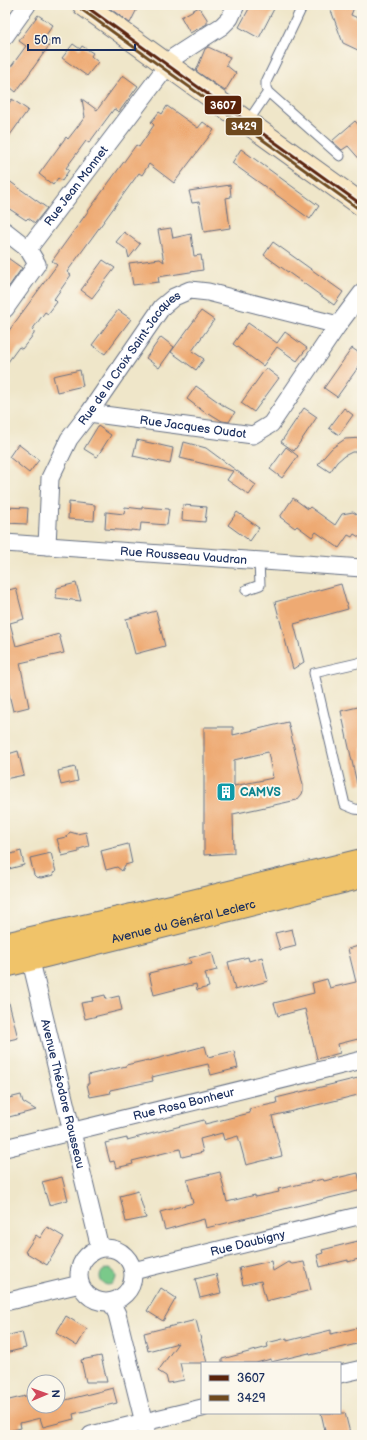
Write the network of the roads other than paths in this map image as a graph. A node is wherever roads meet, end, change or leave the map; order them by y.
1 (28, 5) edge
2 (84, 5) edge
3 (236, 5) edge
4 (303, 5) edge
5 (5, 36) edge
6 (168, 65) junction
7 (268, 92) junction
8 (247, 123) junction
9 (340, 156) dead end
10 (362, 205) edge
11 (5, 231) edge
12 (28, 249) junction
13 (362, 293) edge
14 (5, 309) edge
15 (338, 325) junction
16 (89, 413) junction
17 (5, 543) edge
18 (46, 546) junction
19 (259, 561) junction
20 (362, 568) edge
21 (246, 590) dead end
22 (362, 662) edge
23 (362, 810) edge
24 (358, 863) edge
25 (20, 948) edge
26 (5, 966) edge
27 (362, 1060) edge
28 (72, 1131) junction
29 (5, 1148) edge
30 (362, 1215) edge
31 (100, 1248) junction
32 (133, 1272) junction
33 (80, 1284) junction
34 (5, 1302) edge
35 (111, 1302) junction
36 (362, 1369) edge
37 (341, 1374) edge
38 (201, 1408) edge
39 (145, 1429) edge
40 (91, 1435) edge

1 - 5 street
2 - 6 main road
3 - 6 street, Rue Jean Monnet
4 - 7 lane
6 - 8 main road
6 - 12 street, Rue Jean Monnet
7 - 8 lane
7 - 9 lane
8 - 10 main road
11 - 12 street
12 - 14 street
13 - 15 street
15 - 16 street, Rue Jacques Oudot
15 - 16 street, Rue de la Croix Saint-Jacques
16 - 18 street, Rue de la Croix Saint-Jacques
17 - 18 street, Rue Rousseau Vaudran
18 - 19 street, Rue Rousseau Vaudran
19 - 20 street, Rue Rousseau Vaudran
19 - 21 lane
22 - 23 lane
24 - 25 main road, Avenue du Général Leclerc
25 - 26 main road, Avenue du Général Leclerc
25 - 28 street, Avenue Théodore Rousseau
27 - 28 street, Rue Rosa Bonheur
28 - 29 street, Rue Rosa Bonheur
28 - 31 street, Avenue Théodore Rousseau
30 - 32 street, Rue Daubigny
31 - 32 street
31 - 33 street
32 - 35 street
33 - 34 street
33 - 35 street
35 - 39 street
36 - 37 street
38 - 39 street
39 - 40 street

